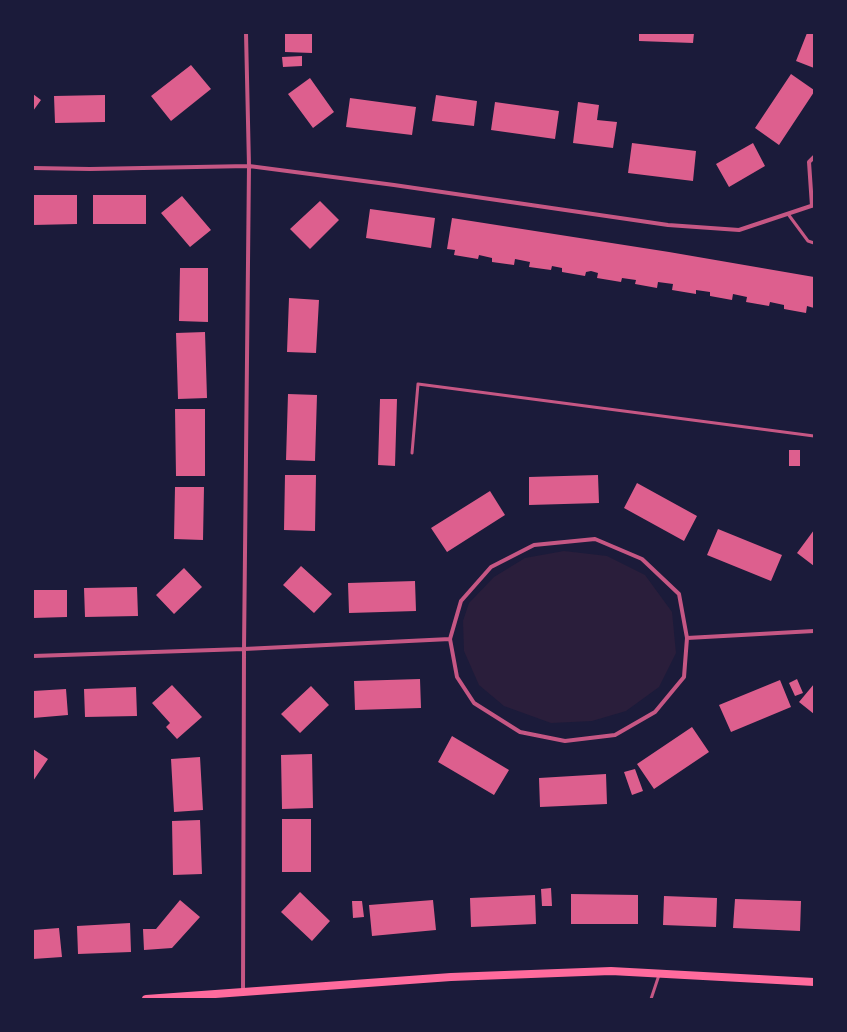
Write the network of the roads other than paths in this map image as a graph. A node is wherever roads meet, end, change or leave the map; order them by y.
1 (246, 33) edge
2 (814, 157) edge
3 (249, 166) junction
4 (33, 168) edge
5 (813, 206) edge
6 (788, 214) junction
7 (814, 243) edge
8 (814, 436) edge
9 (412, 453) dead end
10 (814, 632) edge
11 (450, 638) junction
12 (687, 638) junction
13 (244, 649) junction
14 (33, 656) edge
15 (659, 975) junction
16 (814, 982) edge
17 (243, 992) junction
18 (146, 999) edge
19 (652, 999) edge

1 - 3 street
2 - 5 street
3 - 4 street
3 - 6 street
3 - 13 street
5 - 6 street
6 - 7 lane
8 - 9 lane
10 - 12 street
11 - 12 street
11 - 12 street
11 - 13 street
13 - 14 street
13 - 17 street
15 - 16 main road
15 - 17 main road
15 - 19 lane
17 - 18 main road

